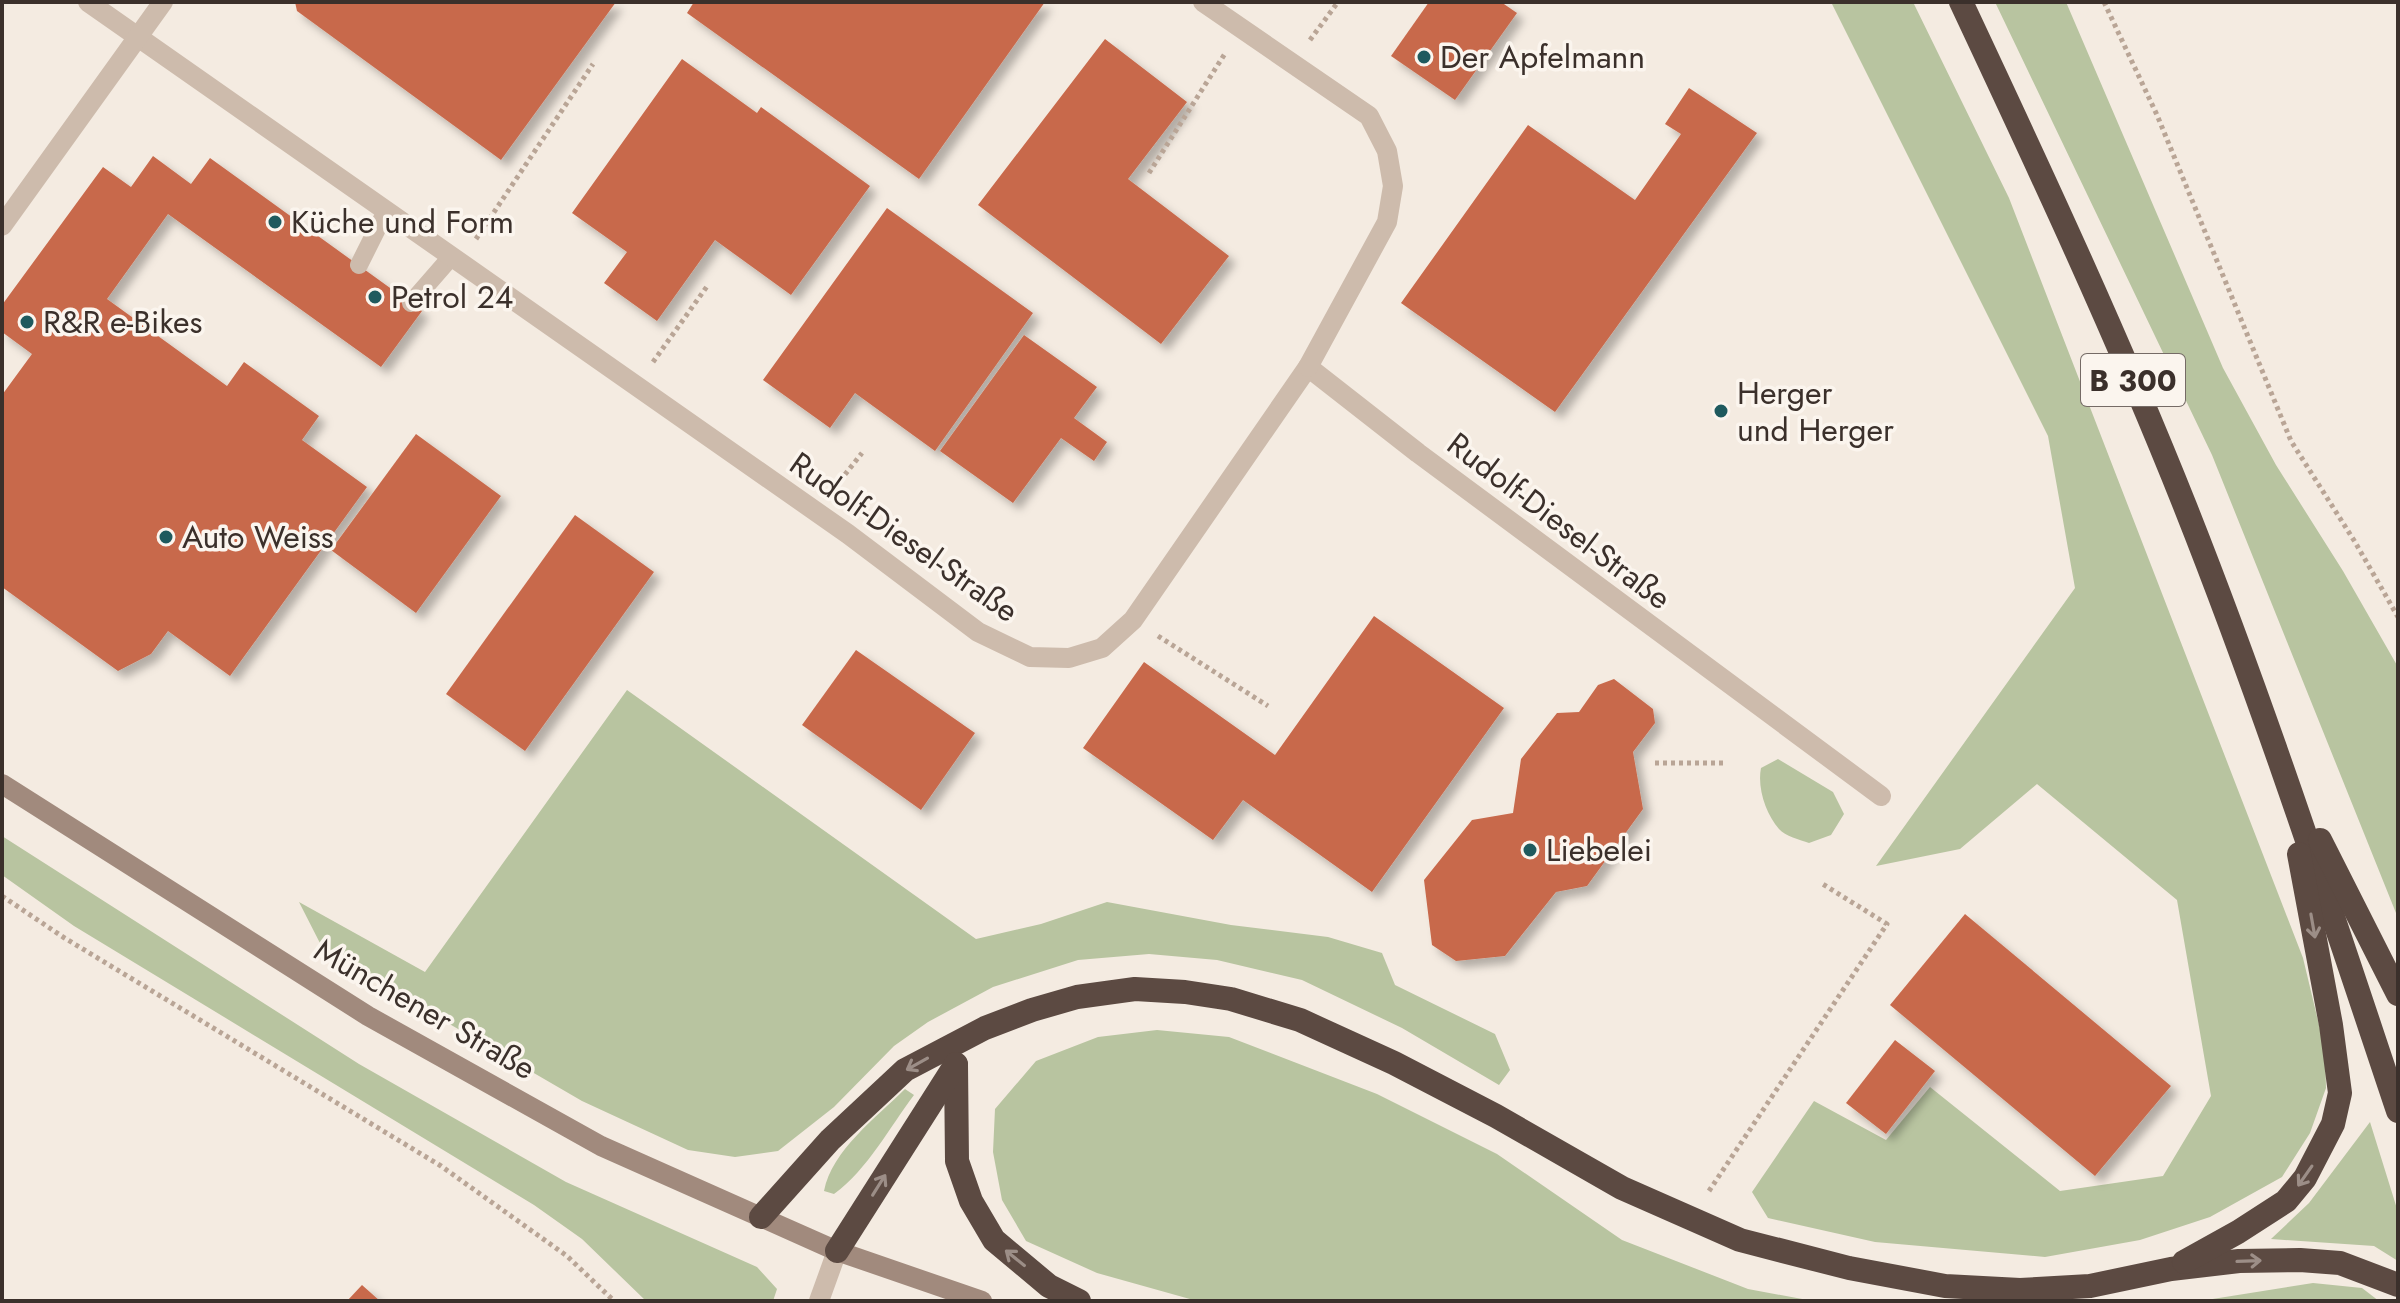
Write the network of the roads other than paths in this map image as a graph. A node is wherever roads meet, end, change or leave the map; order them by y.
1 (88, 2) edge
2 (163, 2) edge
3 (1203, 2) edge
4 (1961, 2) edge
5 (139, 38) junction
6 (386, 211) junction
7 (2, 226) edge
8 (456, 260) junction
9 (359, 265) dead end
10 (411, 303) dead end
11 (1308, 367) junction
12 (2283, 767) junction
13 (2, 784) edge
14 (1881, 796) dead end
15 (2398, 994) edge
16 (985, 1028) junction
17 (956, 1065) junction
18 (2398, 1111) edge
19 (761, 1217) junction
20 (837, 1251) junction
21 (2171, 1269) junction
22 (2398, 1285) edge
23 (819, 1301) edge
24 (982, 1301) edge
25 (1079, 1301) edge

1 - 5 street, Rudolf-Diesel-Straße
2 - 5 street
3 - 11 street
4 - 12 highway, B 300
5 - 6 street, Rudolf-Diesel-Straße
5 - 7 street
6 - 8 street, Rudolf-Diesel-Straße
6 - 9 lane
8 - 10 lane
8 - 11 street, Rudolf-Diesel-Straße
11 - 14 street, Rudolf-Diesel-Straße
12 - 15 highway
12 - 18 highway, B 300
12 -> 21 highway
13 - 19 main road, Münchener Straße
16 - 17 highway
16 -> 19 highway
16 - 21 highway
20 -> 17 highway
25 -> 17 highway
19 - 20 main road, Münchener Straße
20 - 23 street
20 - 24 main road, Münchener Straße
21 -> 22 highway

